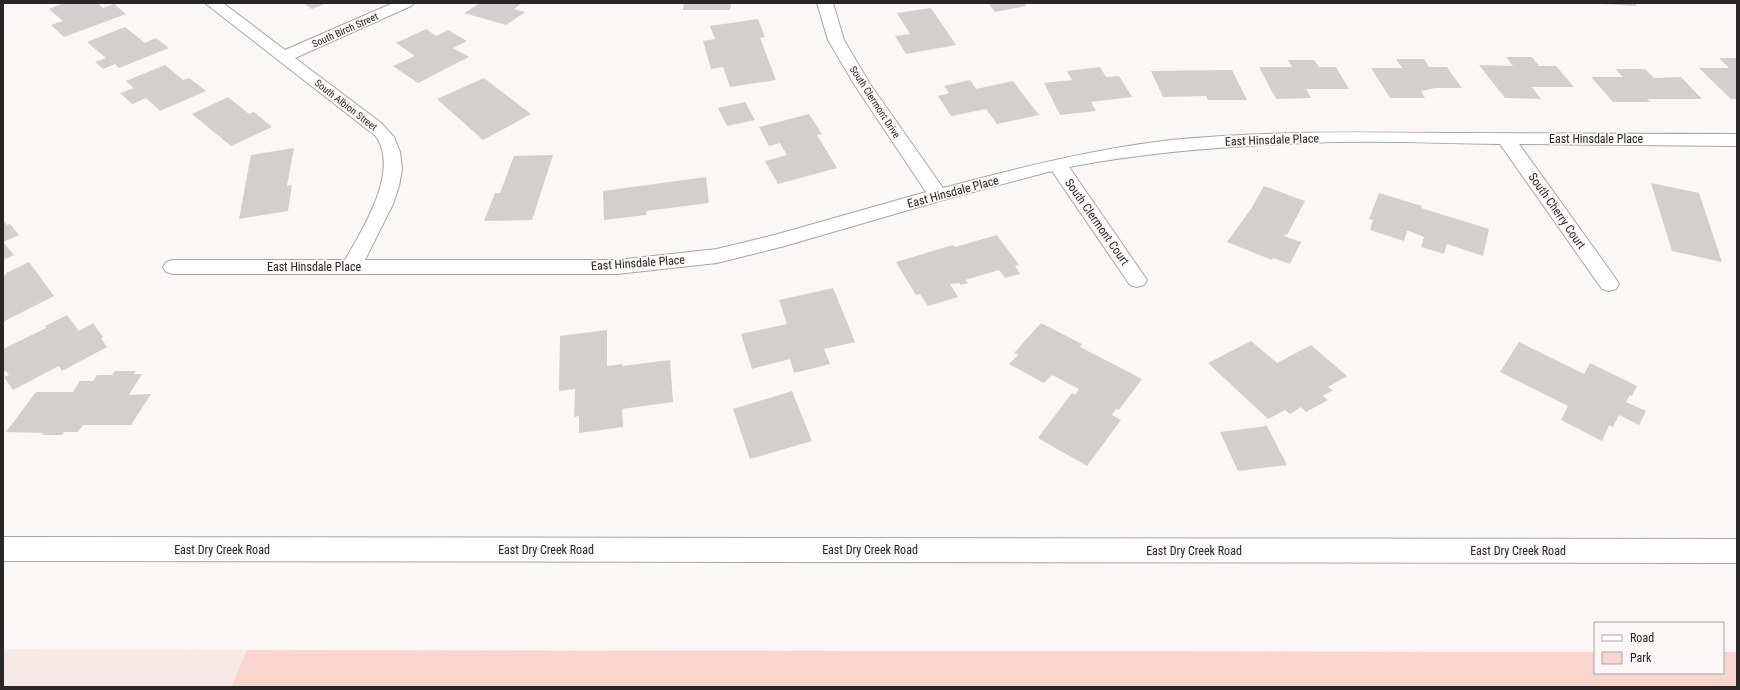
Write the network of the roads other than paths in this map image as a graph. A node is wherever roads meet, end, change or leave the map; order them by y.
1 (213, 3) edge
2 (406, 3) edge
3 (825, 3) edge
4 (284, 57) junction
5 (1506, 139) junction
6 (1737, 140) edge
7 (1057, 164) junction
8 (938, 195) junction
9 (173, 267) dead end
10 (351, 267) junction
11 (1137, 280) dead end
12 (1609, 284) dead end
13 (3, 550) edge
14 (1737, 551) edge

1 - 4 street, South Albion Street
2 - 4 street, South Birch Street
3 - 8 street, South Clermont Drive
4 - 10 street, South Albion Street
5 - 6 street, East Hinsdale Place
5 - 7 street, East Hinsdale Place
5 - 12 street, South Cherry Court
7 - 8 street, East Hinsdale Place
7 - 11 street, South Clermont Court
8 - 10 street, East Hinsdale Place
9 - 10 street, East Hinsdale Place
13 - 14 street, East Dry Creek Road

